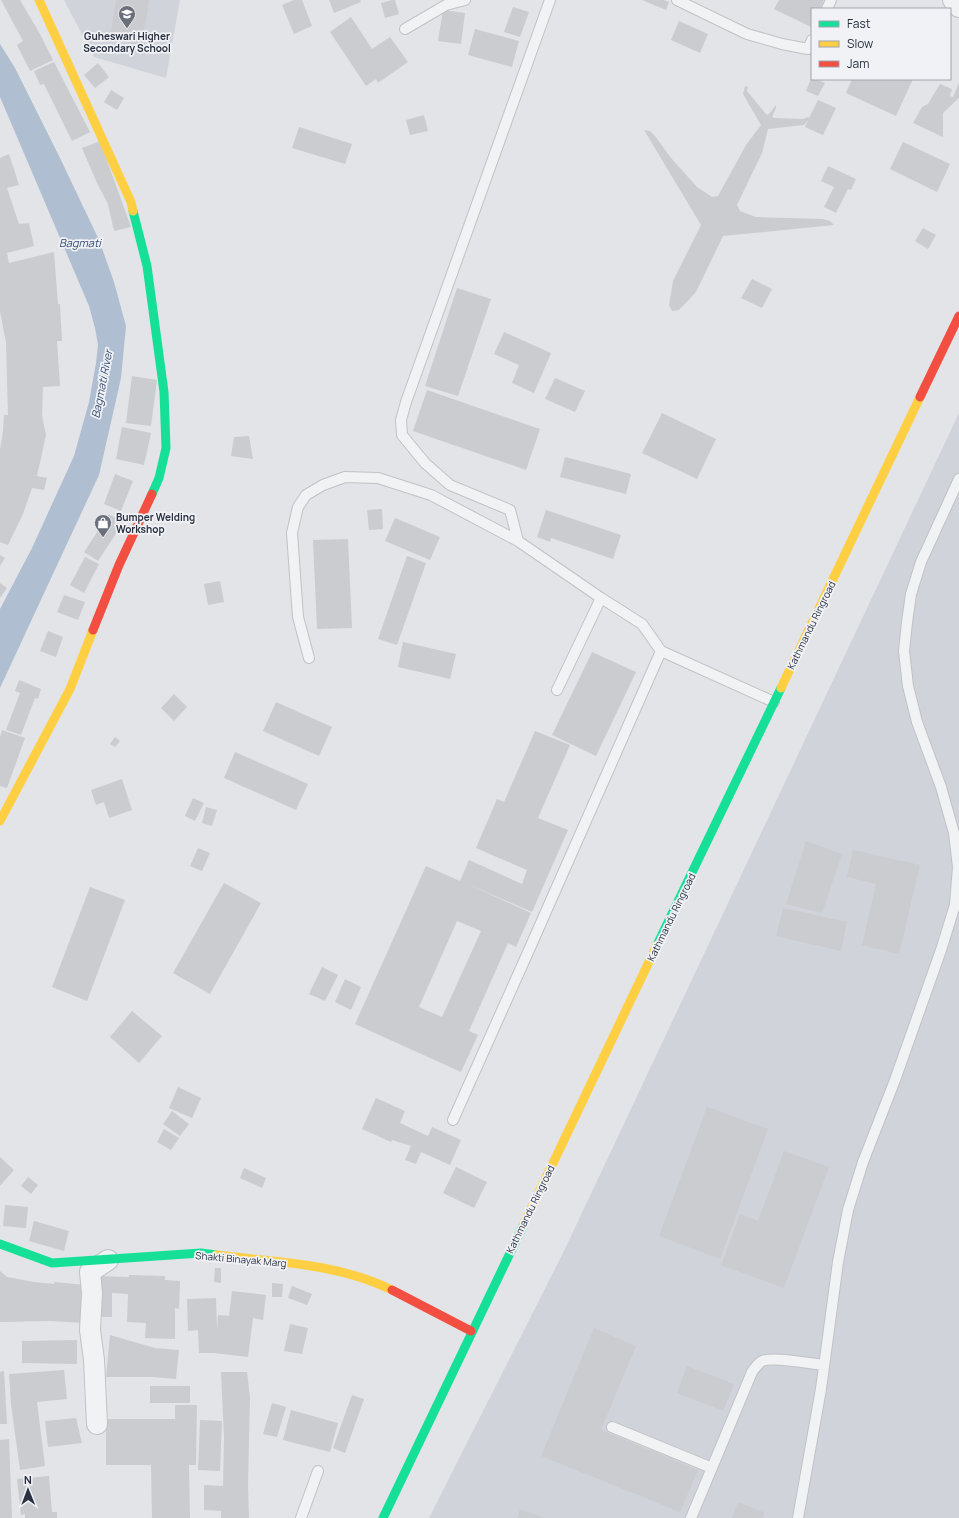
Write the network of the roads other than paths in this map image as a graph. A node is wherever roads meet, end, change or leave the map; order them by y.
1 (39, 0) edge
2 (465, 0) edge
3 (550, 0) edge
4 (677, 0) edge
5 (953, 0) edge
6 (959, 7) edge
7 (405, 29) dead end
8 (811, 42) edge
9 (959, 316) edge
10 (959, 479) edge
11 (518, 541) junction
12 (601, 598) junction
13 (661, 651) junction
14 (309, 658) dead end
15 (557, 690) dead end
16 (774, 702) junction
17 (0, 822) edge
18 (453, 1120) dead end
19 (0, 1244) edge
20 (108, 1260) junction
21 (471, 1331) junction
22 (824, 1365) junction
23 (98, 1424) dead end
24 (612, 1427) dead end
25 (712, 1468) junction
26 (318, 1471) dead end
27 (301, 1518) edge
28 (383, 1518) edge
29 (691, 1518) edge
30 (798, 1518) edge

1 - 17 main road
2 - 7 lane
3 - 11 lane
4 - 8 lane
5 - 6 street
9 - 16 main road, Kathmandu Ringroad
10 - 22 lane
11 - 12 lane
11 - 14 lane
12 - 13 lane
12 - 15 lane
13 - 16 lane
13 - 18 lane
16 - 21 main road, Kathmandu Ringroad
19 - 20 main road, Shakti Binayak Marg
20 - 21 main road, Shakti Binayak Marg
20 - 23 street
21 - 28 main road, Kathmandu Ringroad
22 - 25 lane
22 - 30 lane
24 - 25 lane
25 - 29 lane
26 - 27 lane

